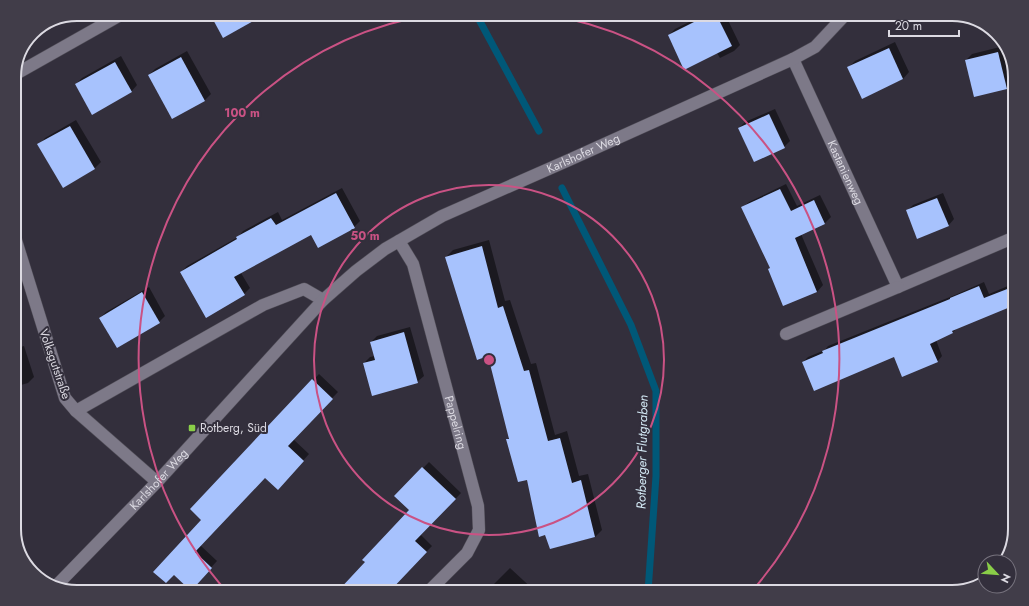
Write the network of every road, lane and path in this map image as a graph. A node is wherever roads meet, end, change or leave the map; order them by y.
1 (110, 21) edge
2 (839, 21) edge
3 (793, 59) junction
4 (22, 71) edge
5 (1008, 240) edge
6 (399, 241) junction
7 (21, 257) edge
8 (898, 287) junction
9 (323, 300) junction
10 (786, 334) dead end
11 (76, 411) junction
12 (157, 482) junction
13 (60, 582) edge
14 (435, 585) edge

1 - 4 street
2 - 3 street, Karlshofer Weg
3 - 6 street, Karlshofer Weg
3 - 8 street, Kastanienweg
5 - 8 street
6 - 9 street, Karlshofer Weg
6 - 14 street, Pappelring
7 - 11 street, Volksgutstraße
8 - 10 street
9 - 11 street
9 - 12 street, Karlshofer Weg
11 - 12 street, Volksgutstraße
12 - 13 street, Karlshofer Weg

